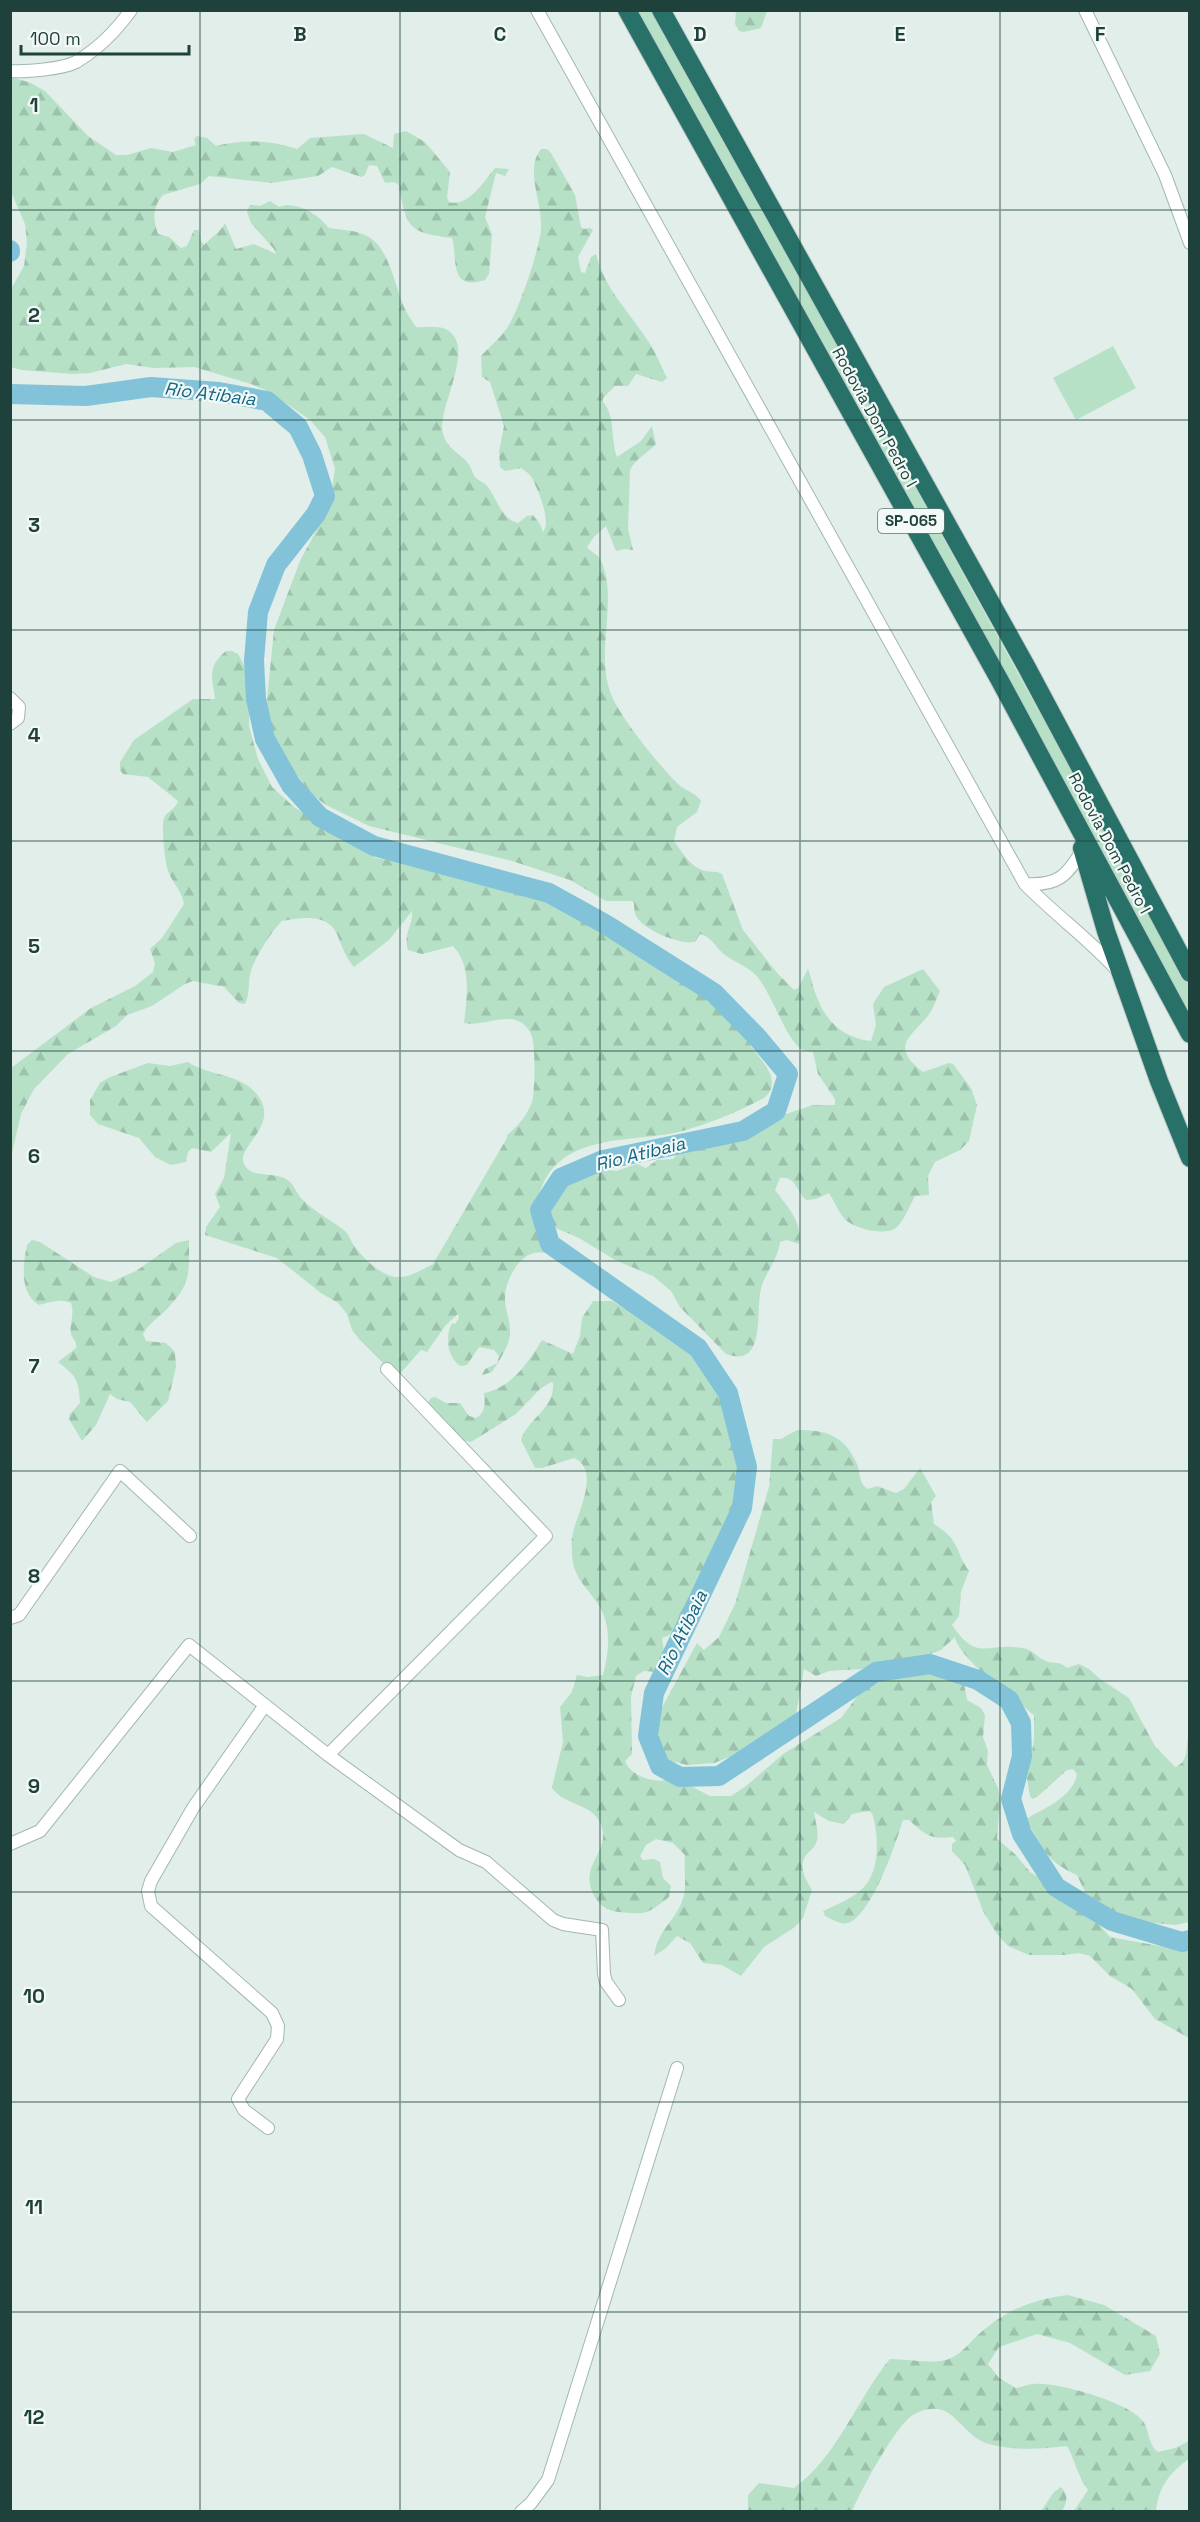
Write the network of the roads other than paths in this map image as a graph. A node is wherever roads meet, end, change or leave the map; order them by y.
1 (131, 10) edge
2 (537, 10) edge
3 (627, 10) edge
4 (661, 10) edge
5 (1085, 10) edge
6 (10, 71) edge
7 (1190, 243) edge
8 (10, 698) edge
9 (10, 724) edge
10 (1046, 764) junction
11 (1083, 849) junction
12 (1025, 884) junction
13 (1190, 973) edge
14 (1123, 978) junction
15 (1190, 1034) edge
16 (1190, 1158) edge
17 (387, 1369) dead end
18 (190, 1536) dead end
19 (10, 1618) edge
20 (265, 1705) junction
21 (328, 1755) junction
22 (10, 1844) edge
23 (619, 2000) dead end
24 (677, 2068) dead end
25 (268, 2128) dead end
26 (521, 2511) edge

1 - 6 street
2 - 12 street
3 - 10 highway, Rodovia Dom Pedro I / SP-065
4 - 13 highway, Rodovia Dom Pedro I / SP-065
5 - 7 street
8 - 9 street
10 - 11 highway
10 - 15 highway, Rodovia Dom Pedro I / SP-065
11 - 12 street
11 - 14 highway
12 - 14 street
14 - 16 highway
17 - 21 street
18 - 19 street
20 - 21 street
20 - 22 street
20 - 25 street
21 - 23 street
24 - 26 street

